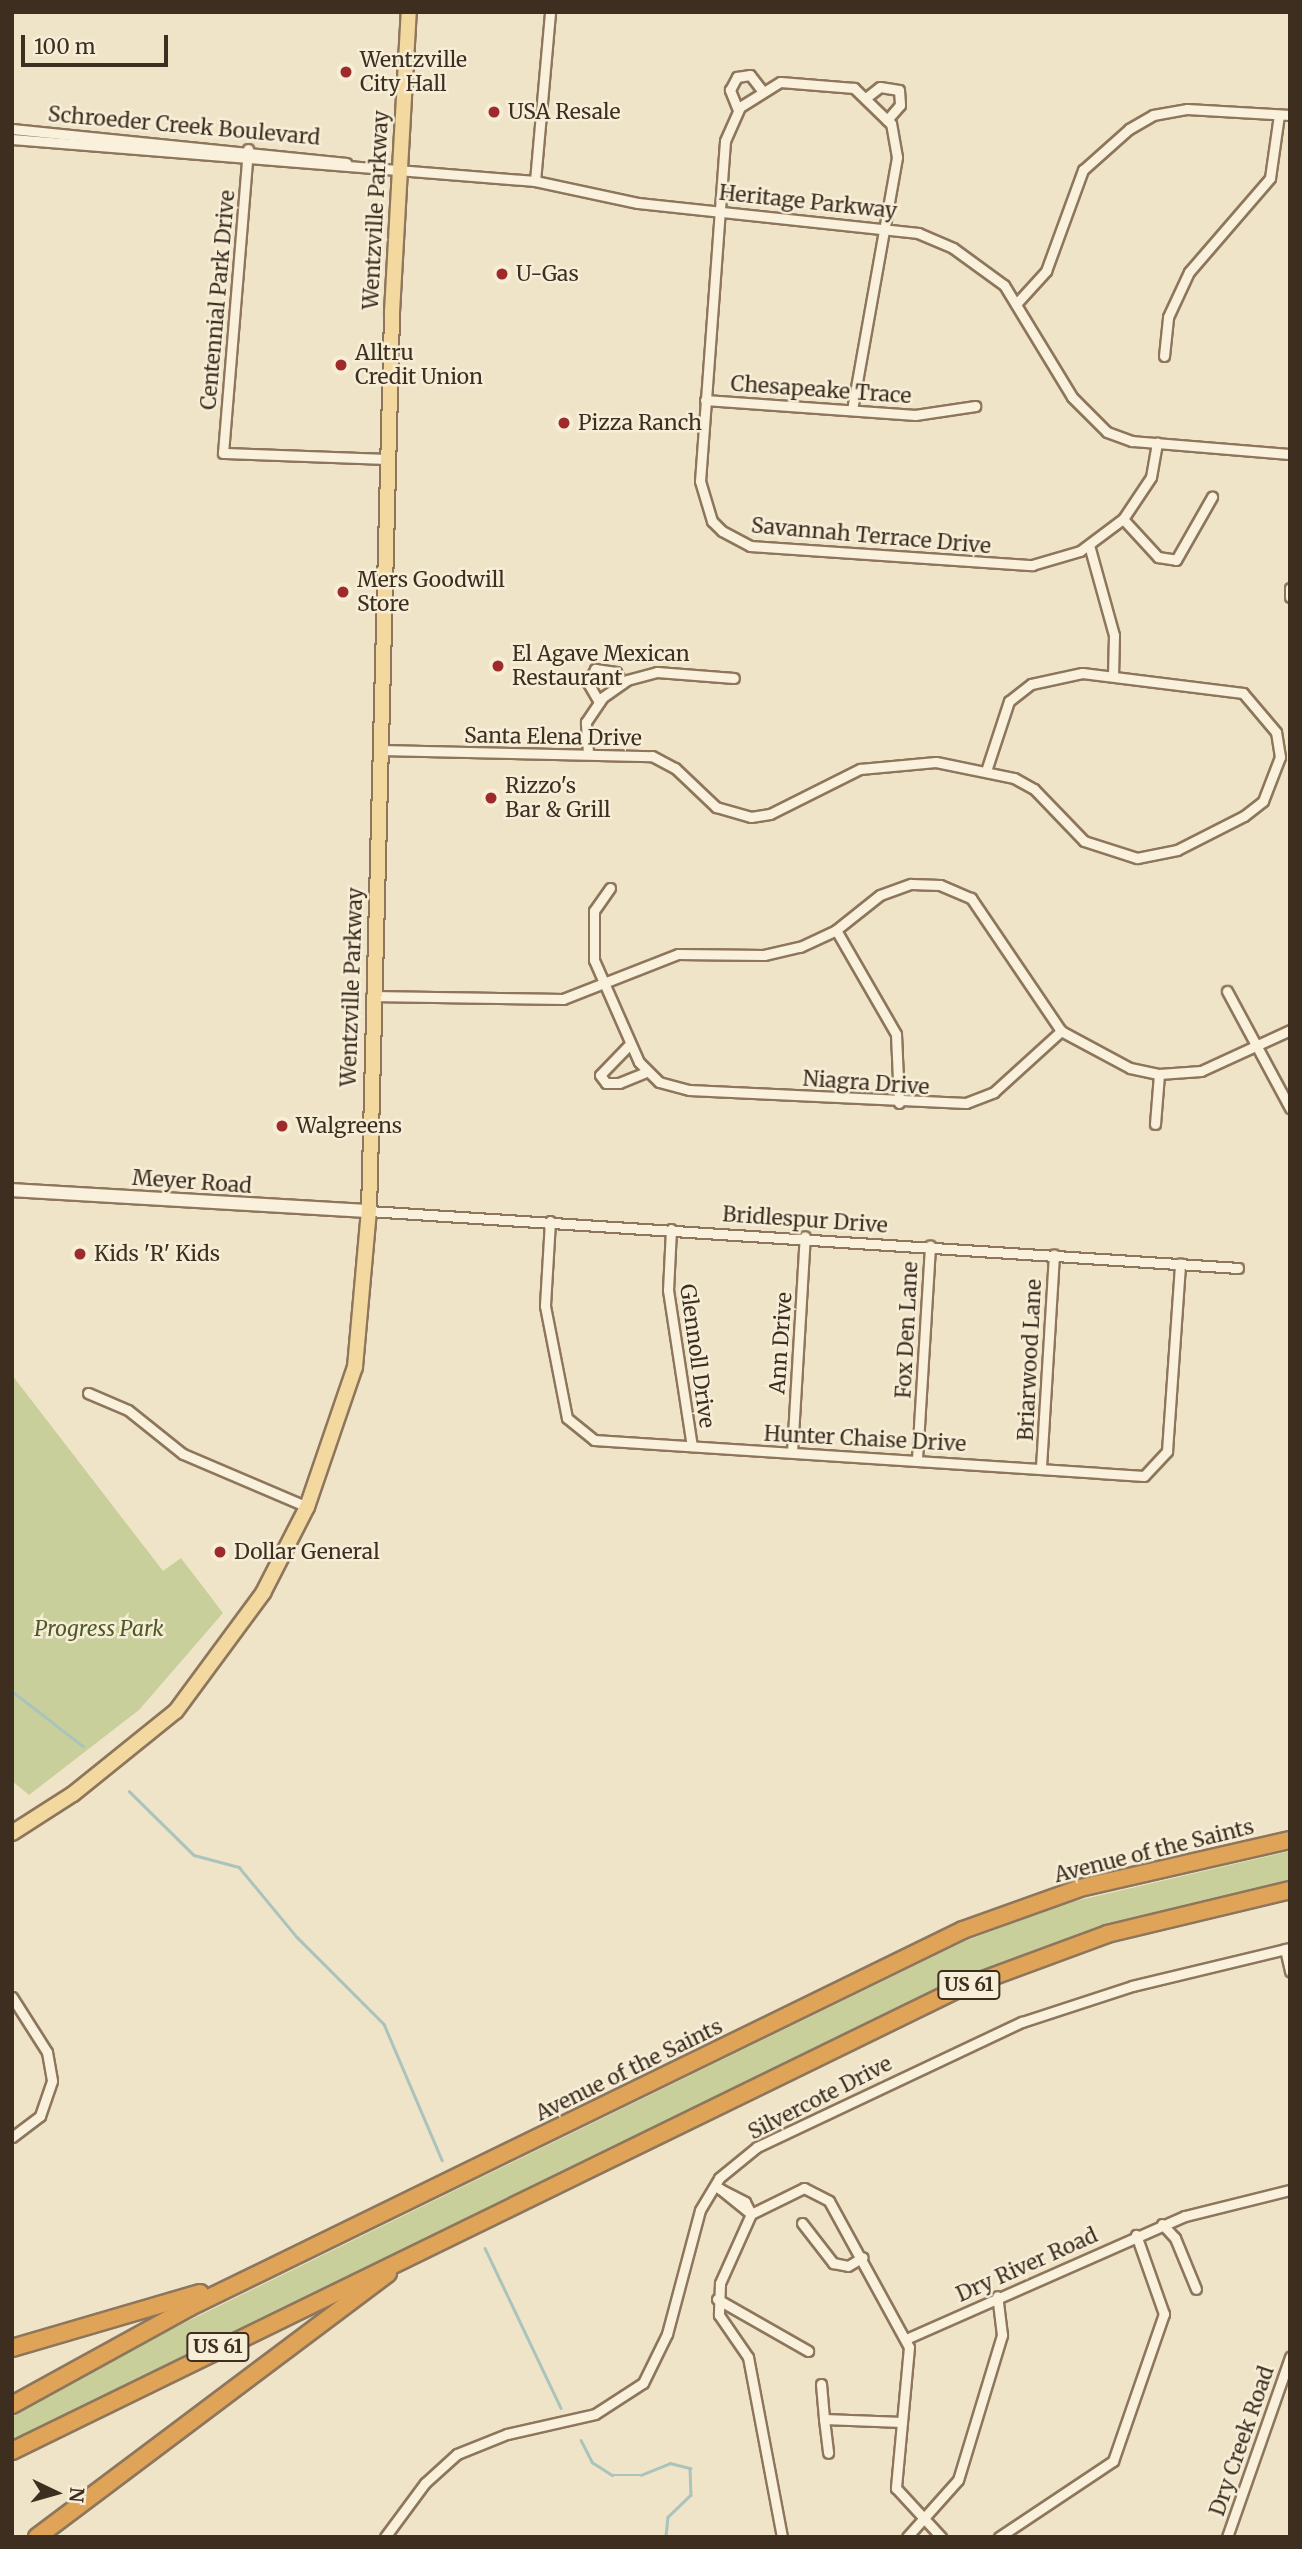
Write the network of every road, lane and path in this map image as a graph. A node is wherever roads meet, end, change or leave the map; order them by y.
1 (409, 12) edge
2 (550, 12) edge
3 (761, 89) junction
4 (867, 96) junction
5 (738, 110) junction
6 (1279, 115) junction
7 (1290, 115) edge
8 (887, 120) junction
9 (12, 129) edge
10 (12, 139) edge
11 (248, 155) junction
12 (398, 168) junction
13 (535, 181) junction
14 (721, 211) junction
15 (882, 225) junction
16 (1016, 304) junction
17 (1164, 356) dead end
18 (705, 400) junction
19 (975, 406) dead end
20 (852, 410) junction
21 (1157, 443) junction
22 (1290, 454) edge
23 (388, 458) junction
24 (1212, 497) dead end
25 (1123, 519) junction
26 (1089, 545) junction
27 (1290, 588) edge
28 (1290, 597) edge
29 (1113, 676) junction
30 (734, 678) dead end
31 (622, 683) junction
32 (599, 702) junction
33 (381, 750) junction
34 (588, 753) junction
35 (986, 771) junction
36 (610, 888) dead end
37 (836, 930) junction
38 (602, 987) junction
39 (1227, 991) dead end
40 (371, 996) junction
41 (1290, 1030) edge
42 (1060, 1031) junction
43 (630, 1044) junction
44 (1257, 1047) junction
45 (648, 1071) junction
46 (1159, 1074) junction
47 (899, 1103) junction
48 (1290, 1108) edge
49 (1155, 1124) dead end
50 (12, 1190) edge
51 (369, 1211) junction
52 (550, 1221) junction
53 (671, 1229) junction
54 (805, 1236) junction
55 (930, 1245) junction
56 (1054, 1254) junction
57 (1180, 1263) junction
58 (1238, 1268) dead end
59 (89, 1393) dead end
60 (692, 1446) junction
61 (792, 1452) junction
62 (917, 1459) junction
63 (1041, 1467) junction
64 (307, 1507) junction
65 (12, 1833) edge
66 (1290, 1840) edge
67 (1290, 1890) edge
68 (1287, 1949) edge
69 (1290, 1971) edge
70 (12, 1997) edge
71 (12, 2137) edge
72 (717, 2187) junction
73 (1290, 2190) edge
74 (751, 2214) junction
75 (802, 2223) dead end
76 (1162, 2224) junction
77 (1136, 2235) junction
78 (425, 2246) junction
79 (863, 2257) junction
80 (240, 2282) junction
81 (1196, 2290) dead end
82 (997, 2296) junction
83 (718, 2299) junction
84 (906, 2339) junction
85 (12, 2348) edge
86 (808, 2351) dead end
87 (1290, 2357) edge
88 (821, 2384) dead end
89 (12, 2405) edge
90 (824, 2420) junction
91 (902, 2422) junction
92 (12, 2451) edge
93 (828, 2453) dead end
94 (922, 2520) junction
95 (40, 2536) edge
96 (385, 2537) edge
97 (782, 2537) edge
98 (906, 2537) edge
99 (940, 2537) edge
100 (999, 2537) edge
101 (1227, 2537) edge

1 - 12 main road, Wentzville Parkway
2 - 13 street
3 - 4 street
3 - 5 street
3 - 5 street
4 - 8 street
4 - 8 street
5 - 14 street
6 - 7 street
6 - 16 street
6 - 17 street
8 - 15 street
9 - 11 street, Schroeder Creek Boulevard
10 - 11 street, Schroeder Creek Boulevard
11 - 12 street, Schroeder Creek Boulevard
11 - 23 street, Centennial Park Drive
12 - 13 street, Heritage Parkway
12 - 23 main road, Wentzville Parkway
13 - 14 street, Heritage Parkway
14 - 15 street, Heritage Parkway
14 - 18 street, Savannah Terrace Drive
15 - 16 street, Heritage Parkway
15 - 20 street
16 - 21 street, Heritage Parkway
18 - 20 street, Chesapeake Trace
18 - 26 street, Savannah Terrace Drive
19 - 20 street, Chesapeake Trace
21 - 22 street, Heritage Parkway
21 - 25 street, Savannah Terrace Drive
23 - 33 main road, Wentzville Parkway
24 - 25 street
25 - 26 street, Savannah Terrace Drive
26 - 29 street
27 - 28 street
29 - 35 street, Santa Elena Drive
29 - 35 street, Santa Elena Drive
30 - 31 street
31 - 32 street
31 - 32 street
32 - 34 street
33 - 34 street, Santa Elena Drive
33 - 40 main road, Wentzville Parkway
34 - 35 street, Santa Elena Drive
36 - 38 street, Niagra Drive
37 - 38 street
37 - 42 street
37 - 47 street
38 - 40 street
38 - 43 street, Niagra Drive
39 - 44 street
40 - 51 main road, Wentzville Parkway
41 - 44 street
42 - 46 street
42 - 47 street, Niagra Drive
43 - 45 street, Niagra Drive
43 - 45 street
44 - 46 street
44 - 48 street
45 - 47 street, Niagra Drive
46 - 49 street
50 - 51 street, Meyer Road
51 - 52 street, Bridlespur Drive
51 - 64 main road, Wentzville Parkway
52 - 53 street, Bridlespur Drive
52 - 60 street, Hunter Chaise Drive
53 - 54 street, Bridlespur Drive
53 - 60 street, Glennoll Drive
54 - 55 street, Bridlespur Drive
54 - 61 street, Ann Drive
55 - 56 street, Bridlespur Drive
55 - 62 street, Fox Den Lane
56 - 57 street, Bridlespur Drive
56 - 63 street, Briarwood Lane
57 - 58 street, Bridlespur Drive
57 - 63 street, Hunter Chaise Drive
59 - 64 street
60 - 61 street, Hunter Chaise Drive
61 - 62 street, Hunter Chaise Drive
62 - 63 street, Hunter Chaise Drive
64 - 65 main road, Wentzville Parkway
66 - 80 highway, Avenue of the Saints / US 61
67 - 78 highway, US 61
68 - 69 street
68 - 72 street, Silvercote Drive
70 - 71 street
72 - 74 street
72 - 96 street, Silvercote Drive
73 - 76 street, Dry River Road
74 - 79 street
74 - 83 street
75 - 79 street
76 - 77 street, Dry River Road
76 - 81 street
77 - 82 street, Dry River Road
77 - 100 street
78 - 92 highway, US 61
78 - 95 highway
79 - 84 street
80 - 85 highway
80 - 89 highway, Avenue of the Saints / US 61
82 - 84 street, Dry River Road
82 - 94 street
83 - 86 street
83 - 97 street
84 - 91 street
87 - 101 street, Dry Creek Road
88 - 90 street
90 - 91 street
90 - 93 street
91 - 94 street
94 - 98 street
94 - 99 street

